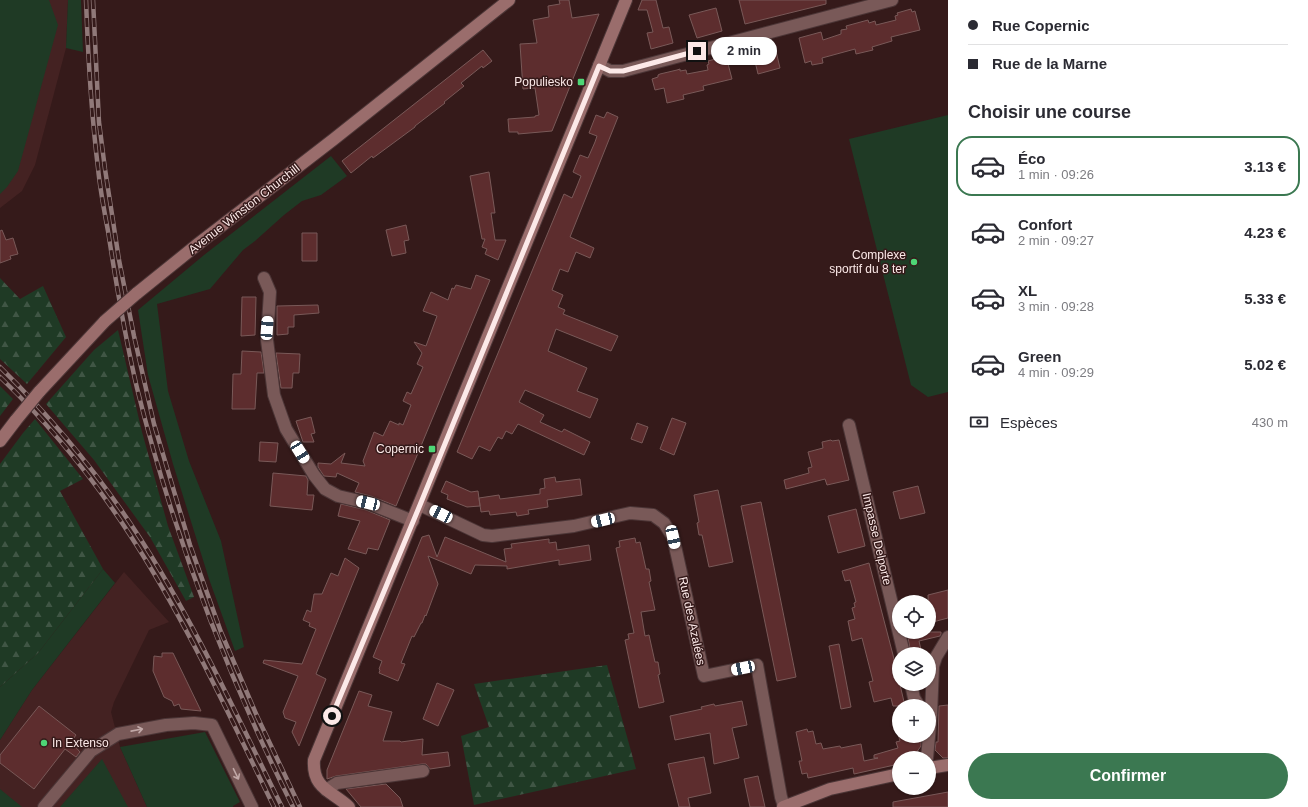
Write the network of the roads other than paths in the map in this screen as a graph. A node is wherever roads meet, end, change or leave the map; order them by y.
1 (509, 0) edge
2 (892, 0) edge
3 (623, 3) edge
4 (599, 66) junction
5 (264, 278) dead end
6 (849, 425) dead end
7 (0, 441) edge
8 (420, 505) junction
9 (413, 521) junction
10 (948, 637) edge
11 (902, 647) edge
12 (931, 699) edge
13 (948, 765) edge
14 (936, 767) edge
15 (423, 771) dead end
16 (892, 776) edge
17 (326, 790) junction
18 (784, 806) edge
19 (44, 807) edge
20 (252, 807) edge
21 (350, 807) edge

1 - 7 street, Avenue Winston Churchill, bridge
2 - 4 street
3 - 4 street
4 - 8 street
5 - 9 street
6 - 11 street, Impasse Delporte
8 - 9 street
8 - 18 street, Rue des Azalées
9 - 17 street
10 - 12 street
13 - 14 street
15 - 17 street
16 - 18 street
17 - 21 street
19 -> 20 street

